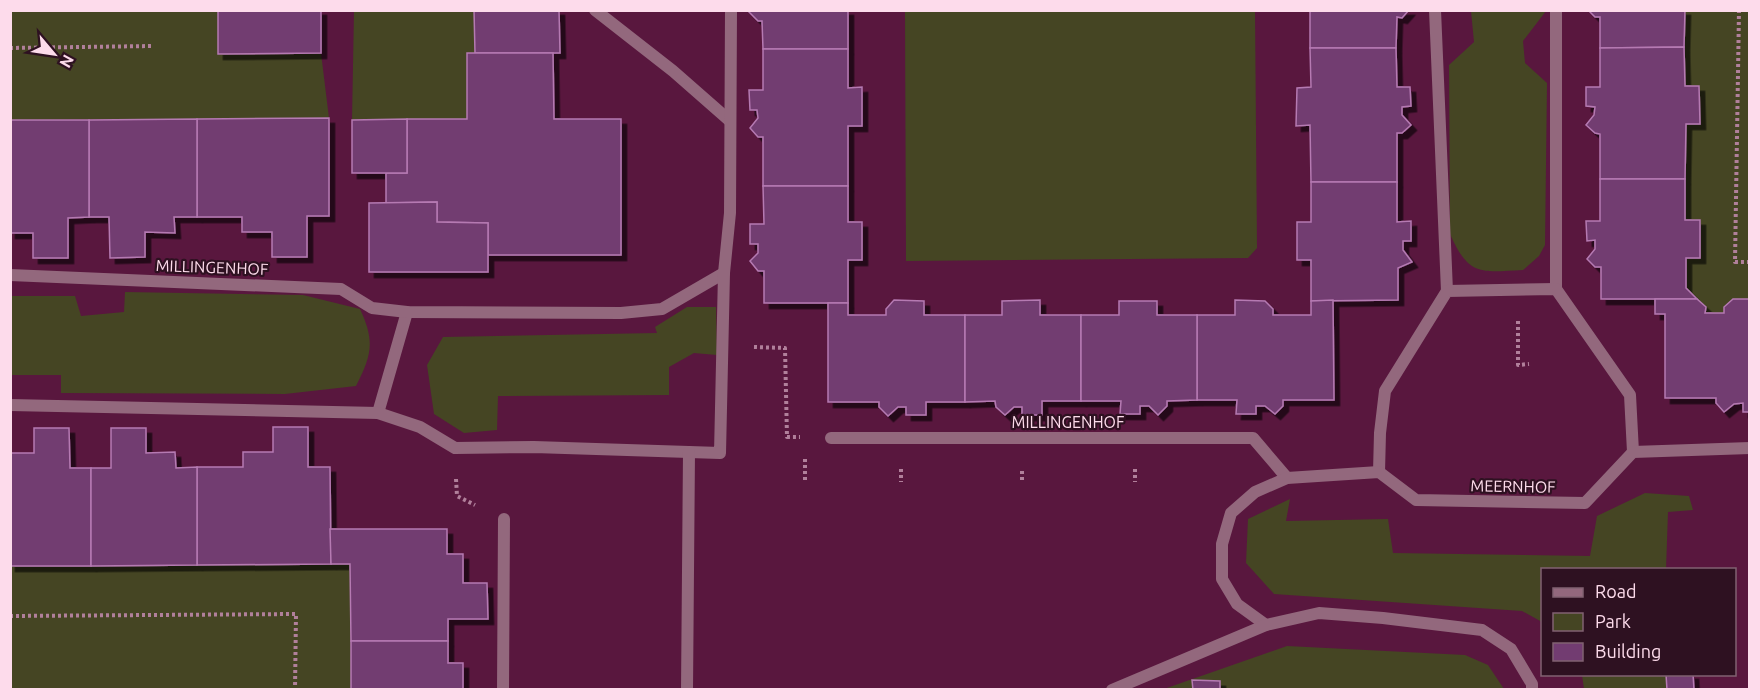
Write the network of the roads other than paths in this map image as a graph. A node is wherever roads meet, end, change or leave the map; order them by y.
1 (595, 10) edge
2 (731, 10) edge
3 (1436, 10) edge
4 (1556, 10) edge
5 (730, 121) junction
6 (724, 273) junction
7 (10, 275) edge
8 (1556, 289) junction
9 (1447, 291) junction
10 (407, 312) junction
11 (10, 405) edge
12 (378, 413) junction
13 (831, 438) road end
14 (1749, 448) edge
15 (689, 452) junction
16 (1633, 452) junction
17 (1379, 472) junction
18 (1287, 478) junction
19 (504, 519) road end
20 (1266, 625) junction
21 (503, 690) edge
22 (687, 690) edge
23 (1112, 690) edge
24 (1533, 690) edge

1 - 5 street
2 - 5 street
3 - 9 street
4 - 8 street
5 - 6 street
6 - 10 street, MILLINGENHOF
6 - 15 street
7 - 10 street, MILLINGENHOF
8 - 9 street
8 - 16 street
9 - 17 street
10 - 12 street
11 - 12 street
12 - 15 street
13 - 18 street, MILLINGENHOF
14 - 16 street
15 - 22 street
16 - 17 street, MEERNHOF
17 - 18 street
18 - 20 street
19 - 21 street
20 - 23 street
20 - 24 street

